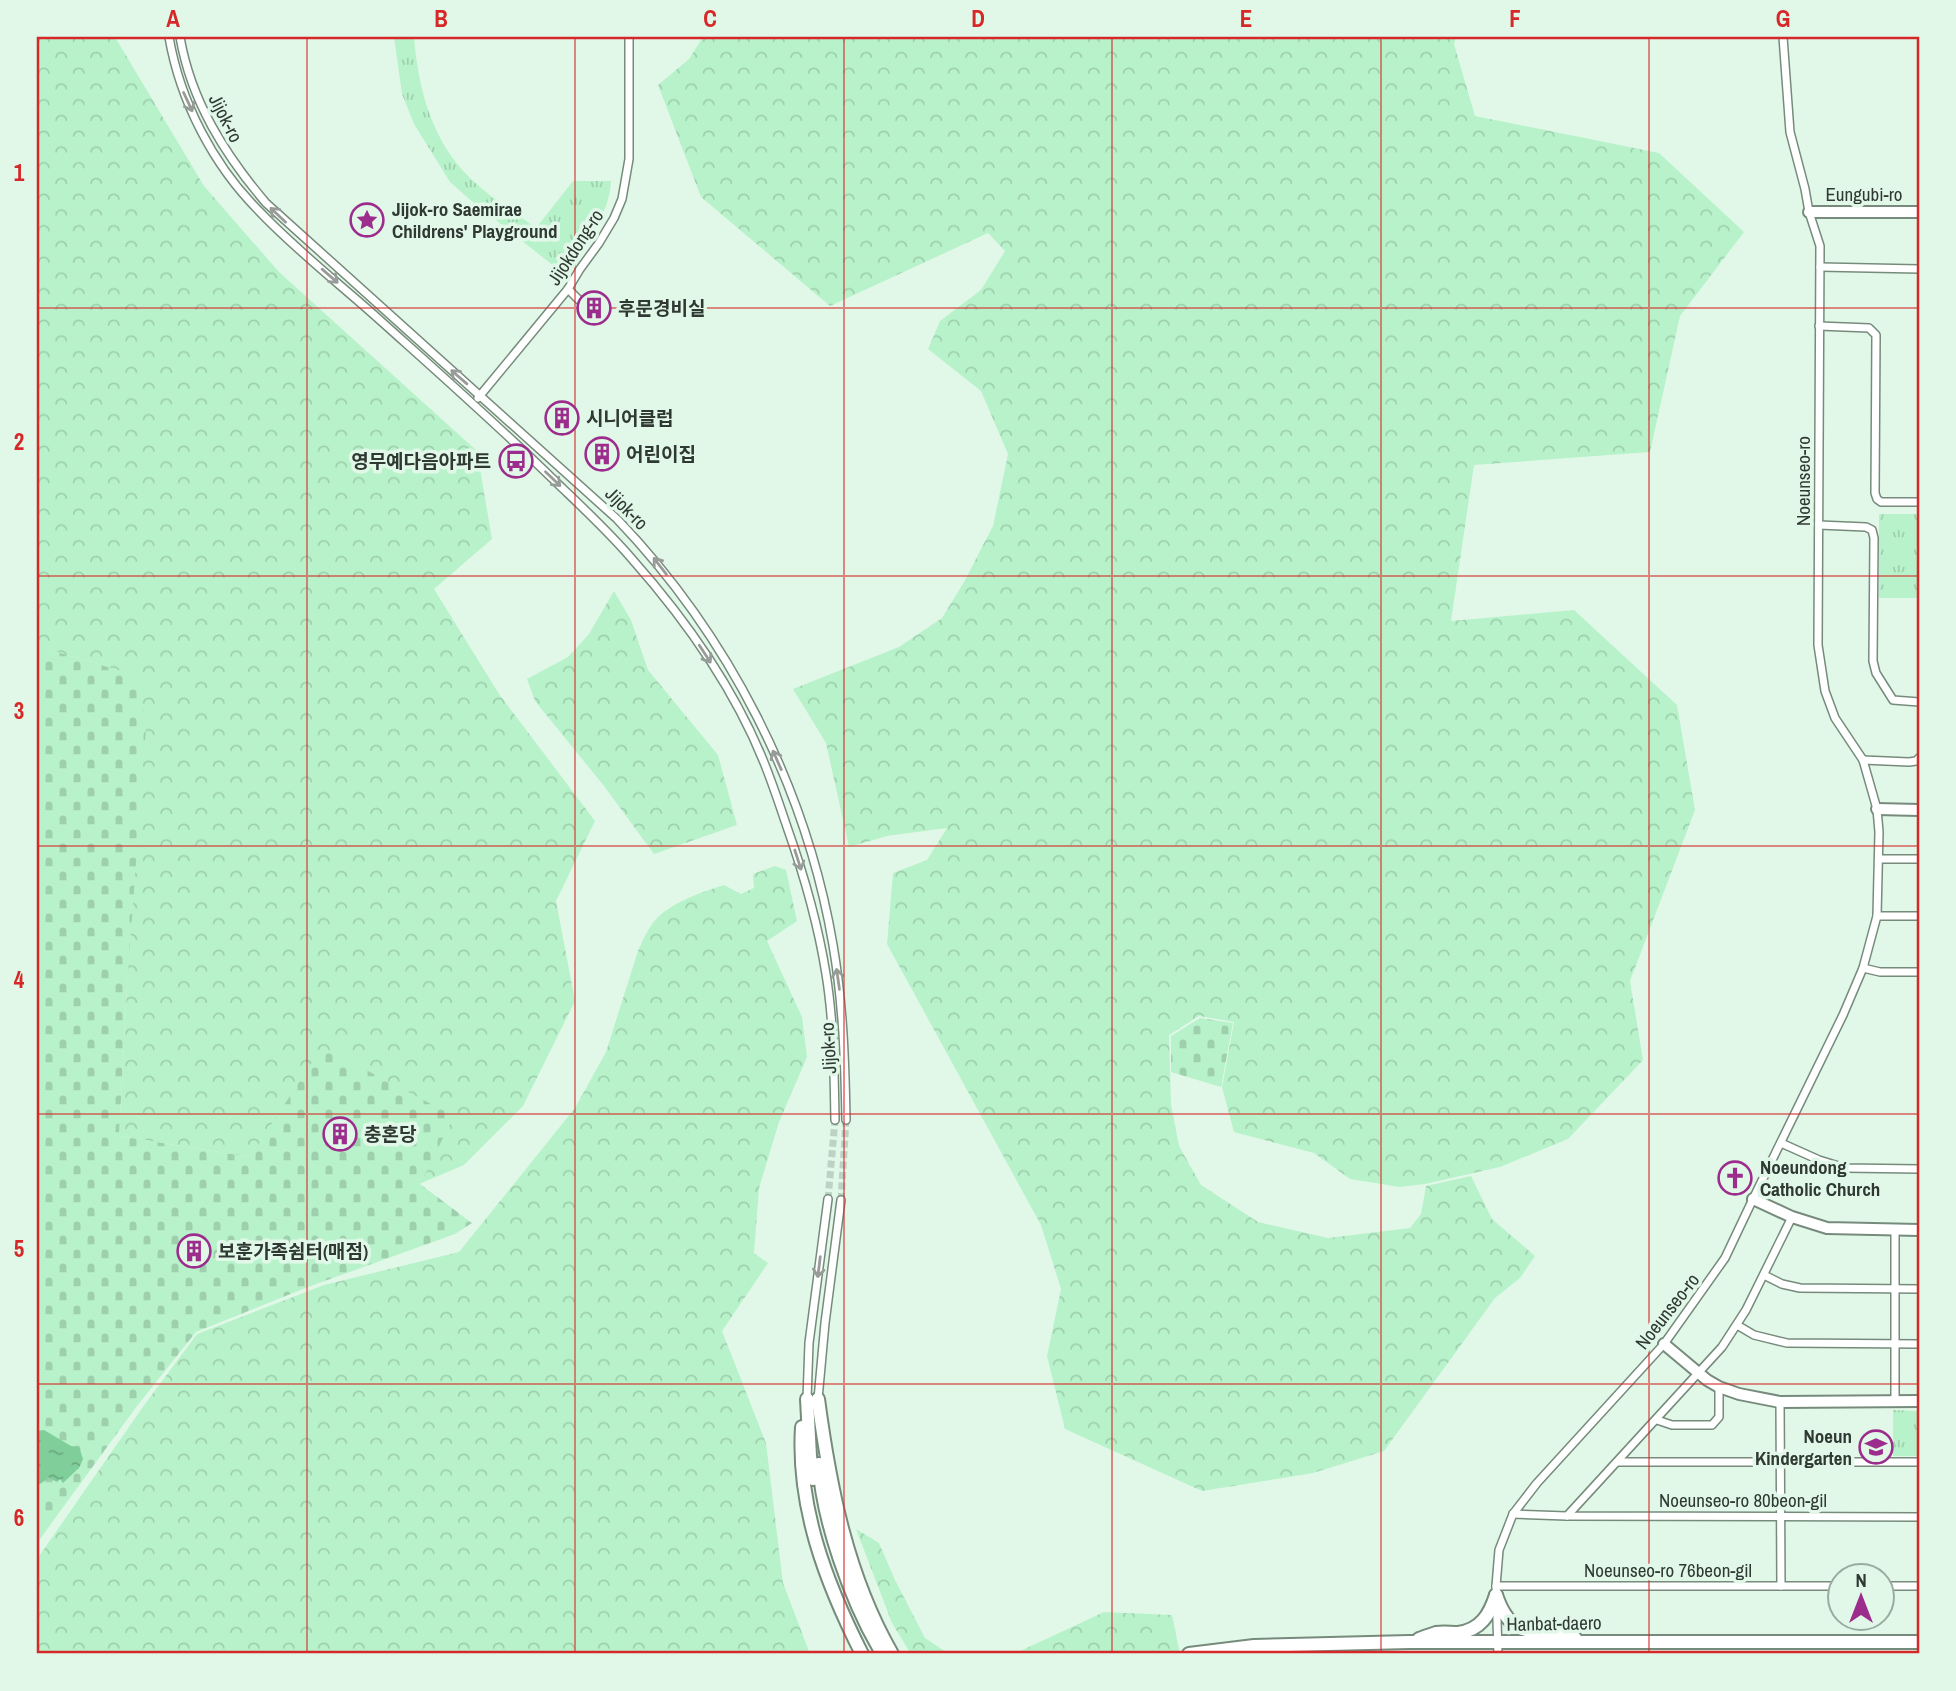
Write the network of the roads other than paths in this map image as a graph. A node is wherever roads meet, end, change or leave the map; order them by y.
1 (169, 37) edge
2 (180, 37) edge
3 (629, 37) edge
4 (1783, 37) edge
5 (1809, 212) junction
6 (1919, 212) edge
7 (1820, 267) junction
8 (1919, 269) edge
9 (568, 289) junction
10 (579, 300) dead end
11 (1819, 326) junction
12 (480, 396) junction
13 (473, 404) junction
14 (1919, 502) edge
15 (1819, 525) junction
16 (1919, 702) edge
17 (1919, 758) edge
18 (1863, 760) junction
19 (1877, 809) junction
20 (1919, 810) edge
21 (1879, 859) junction
22 (1919, 859) edge
23 (1877, 916) junction
24 (1919, 916) edge
25 (1863, 968) junction
26 (1919, 972) edge
27 (835, 1120) tunnel mouth
28 (846, 1120) tunnel mouth
29 (1781, 1143) junction
30 (1919, 1169) edge
31 (828, 1199) tunnel mouth
32 (1753, 1199) junction
33 (841, 1200) tunnel mouth
34 (1792, 1217) junction
35 (1895, 1230) junction
36 (1919, 1230) edge
37 (1764, 1276) junction
38 (1895, 1289) junction
39 (1919, 1289) edge
40 (1737, 1325) junction
41 (1664, 1344) junction
42 (1895, 1344) junction
43 (1919, 1344) edge
44 (1697, 1373) junction
45 (1719, 1387) junction
46 (812, 1399) junction
47 (1895, 1401) junction
48 (1919, 1401) edge
49 (1780, 1402) junction
50 (1657, 1420) junction
51 (1782, 1461) junction
52 (1618, 1462) junction
53 (1919, 1462) edge
54 (1513, 1514) junction
55 (1566, 1516) junction
56 (1781, 1516) junction
57 (1919, 1517) edge
58 (1781, 1586) junction
59 (1826, 1586) edge
60 (1896, 1586) edge
61 (1919, 1586) edge
62 (1496, 1590) junction
63 (1409, 1642) junction
64 (1588, 1642) junction
65 (1919, 1642) edge
66 (1498, 1649) edge
67 (862, 1654) edge
68 (874, 1654) edge
69 (883, 1654) edge
70 (892, 1654) edge
71 (1189, 1654) edge

1 -> 13 street, Jijok-ro
12 -> 2 street, Jijok-ro
3 - 9 street, Jijokdong-ro
4 - 5 street, Noeunseo-ro
5 - 6 street, Eungubi-ro
5 - 7 street, Noeunseo-ro
7 - 8 street
7 - 11 street, Noeunseo-ro
9 - 10 street
9 - 12 street, Jijokdong-ro
11 - 14 street
11 - 15 street, Noeunseo-ro
12 - 13 street, Jijokdong-ro
28 -> 12 street, Jijok-ro
13 -> 27 street, Jijok-ro
15 - 16 street
15 - 18 street, Noeunseo-ro
17 - 18 street
18 - 19 street, Noeunseo-ro
19 - 20 street
19 - 21 street, Noeunseo-ro
21 - 22 street
21 - 23 street, Noeunseo-ro
23 - 24 street
23 - 25 street, Noeunseo-ro
25 - 26 street
25 - 29 street, Noeunseo-ro
29 - 30 street
29 - 32 street, Noeunseo-ro
31 -> 46 street
32 - 34 street
32 - 41 street, Noeunseo-ro
33 - 46 street
34 - 35 street
34 - 37 street
35 - 36 street
35 - 38 street
37 - 38 street
37 - 40 street
38 - 39 street
38 - 42 street
40 - 42 street
40 - 44 street
41 - 44 street
41 - 54 street, Noeunseo-ro
42 - 43 street
42 - 47 street
44 - 45 street
44 - 50 street
45 - 49 street
45 - 50 street
46 - 67 main road
46 - 68 main road
46 - 69 main road
46 - 70 main road
47 - 48 street
47 - 49 street
49 - 51 street
50 - 52 street
51 - 52 street
51 - 53 street
51 - 56 street
52 - 55 street
54 - 55 street, Noeunseo-ro 80beon-gil
54 - 62 street, Noeunseo-ro
55 - 56 street, Noeunseo-ro 80beon-gil
56 - 57 street, Noeunseo-ro 80beon-gil
56 - 58 street
58 - 59 street, Noeunseo-ro 76beon-gil
58 - 62 street, Noeunseo-ro 76beon-gil
60 - 61 street
62 - 63 main road
62 - 64 main road
62 - 66 street, Noeunseo-ro
63 - 66 main road, Hanbat-daero
63 - 71 main road, Hanbat-daero
64 - 65 main road, Hanbat-daero
64 - 66 main road, Hanbat-daero

